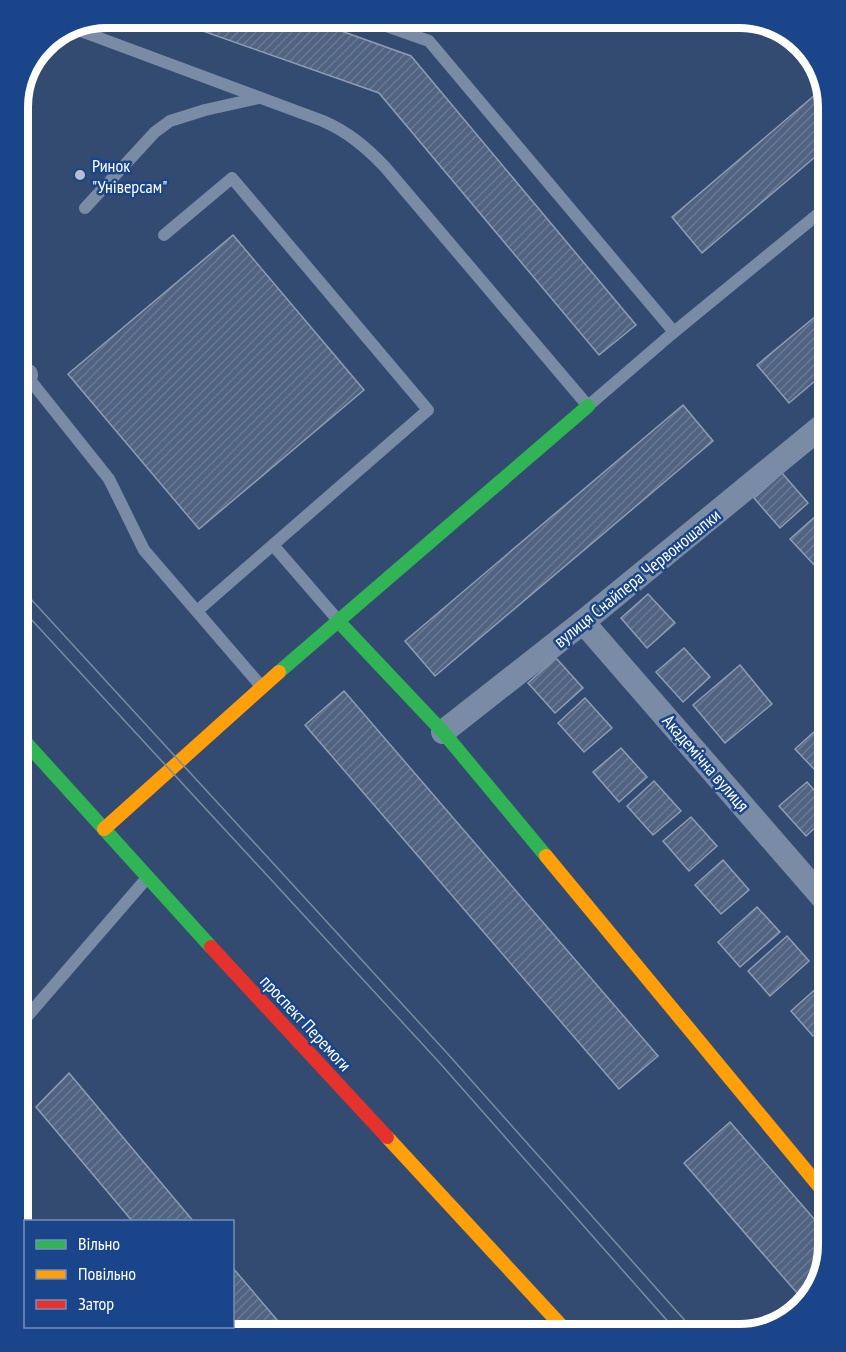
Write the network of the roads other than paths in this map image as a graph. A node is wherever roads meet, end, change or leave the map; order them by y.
1 (394, 28) edge
2 (84, 32) edge
3 (259, 98) junction
4 (85, 208) dead end
5 (818, 214) edge
6 (164, 235) dead end
7 (674, 332) junction
8 (29, 383) edge
9 (588, 406) junction
10 (818, 437) edge
11 (273, 545) junction
12 (197, 611) junction
13 (339, 622) junction
14 (583, 622) junction
15 (262, 687) junction
16 (443, 732) junction
17 (28, 746) edge
18 (104, 829) junction
19 (147, 878) junction
20 (818, 892) edge
21 (28, 1015) edge
22 (818, 1185) edge
23 (559, 1324) edge

1 - 7 lane
2 - 3 lane
3 - 4 lane
3 - 9 lane
5 - 7 lane
6 - 11 lane
7 - 9 lane
8 - 12 lane
9 - 13 street
10 - 14 street, вулиця Снайпера Червоношапки
11 - 12 lane
11 - 13 lane
12 - 15 lane
13 - 15 street
13 - 16 street
14 - 16 street, вулиця Снайпера Червоношапки
14 - 20 street, Академічна вулиця
15 - 18 street
16 - 22 street
17 - 18 street, проспект Перемоги
18 - 19 street, проспект Перемоги
19 - 21 lane
19 - 23 street, проспект Перемоги

